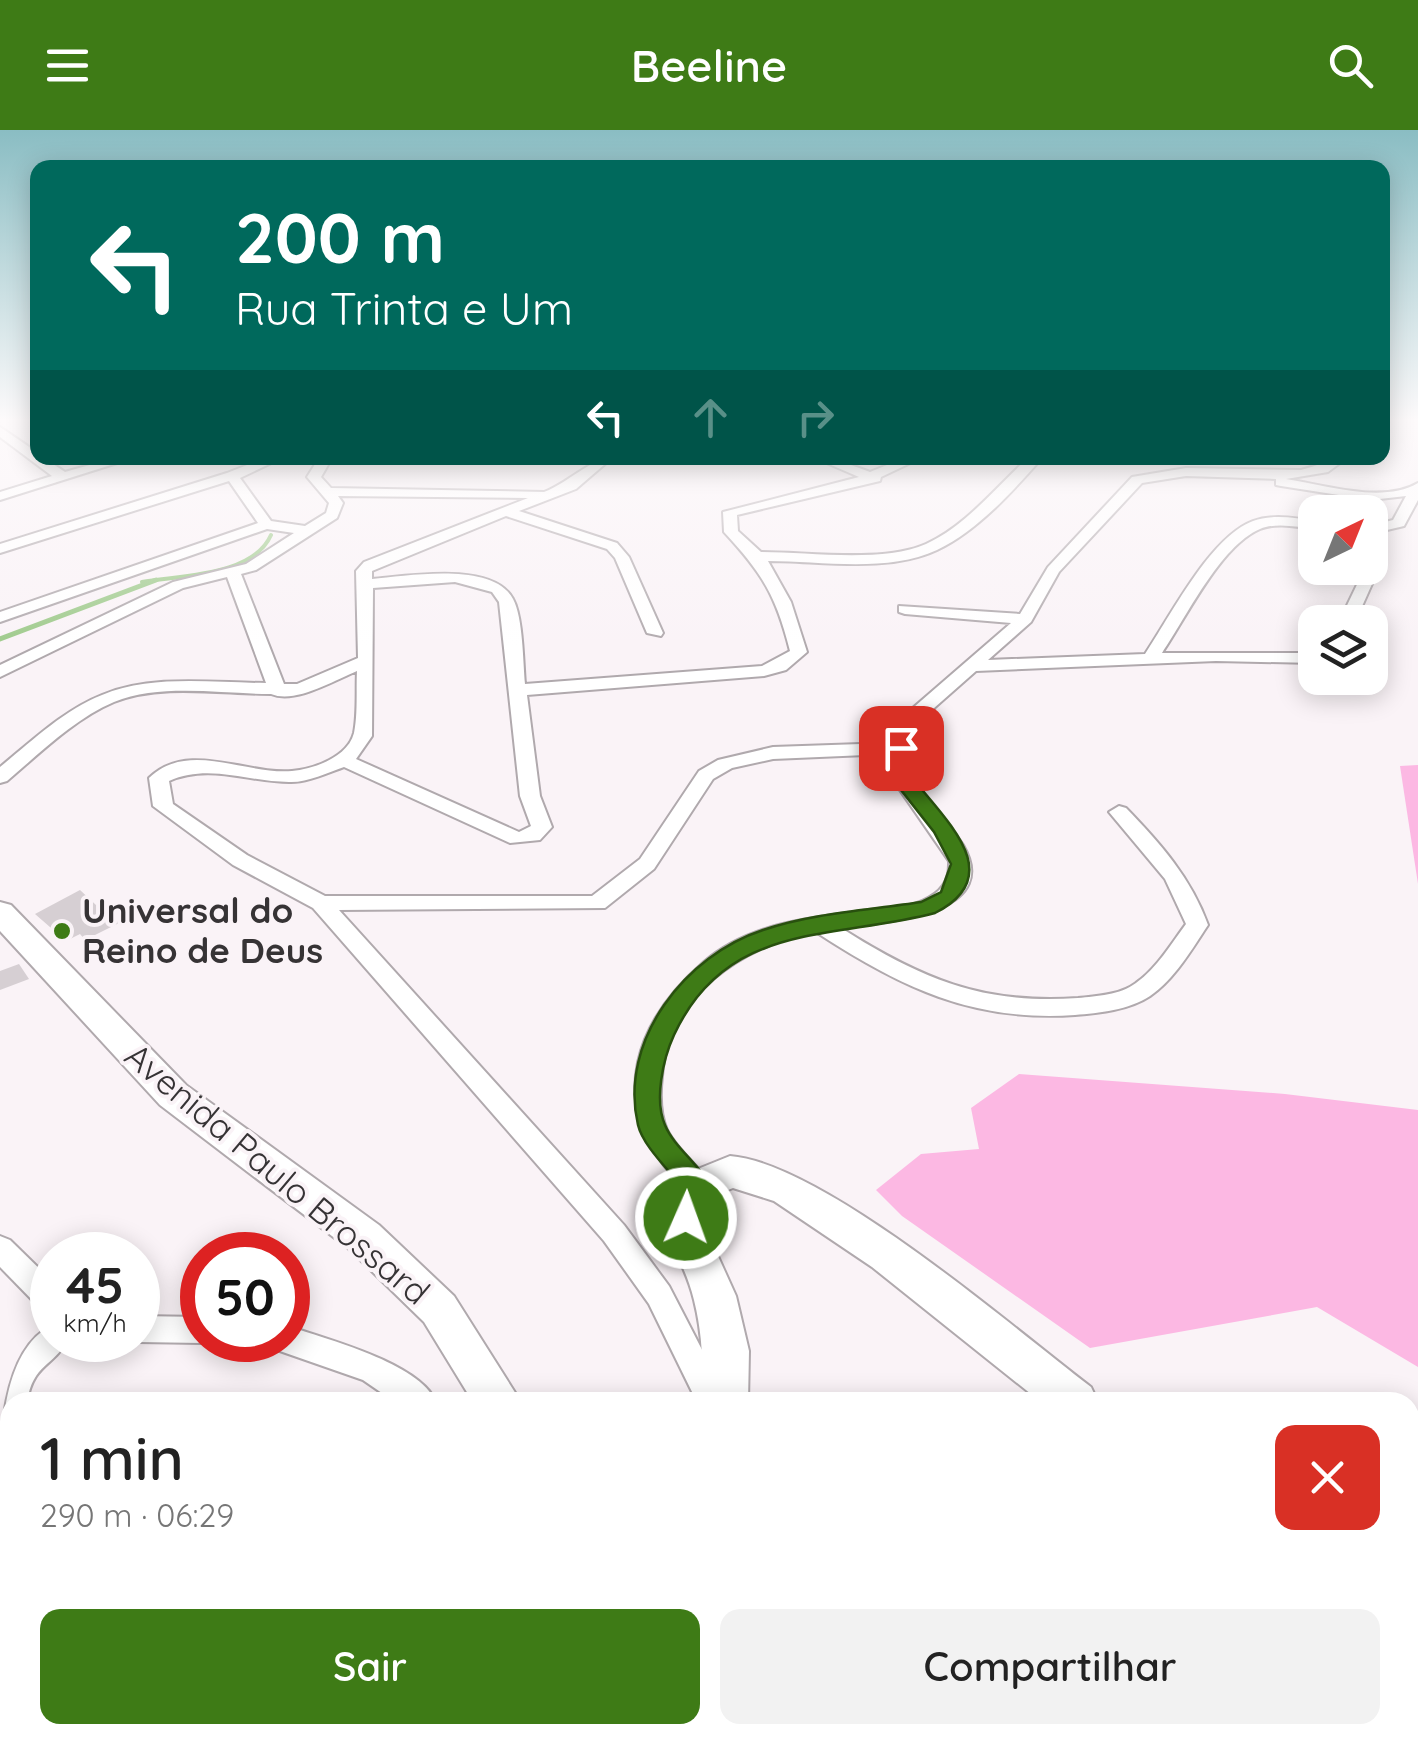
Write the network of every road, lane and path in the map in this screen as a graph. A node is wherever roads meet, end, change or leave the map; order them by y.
1 (164, 497) edge
2 (247, 497) edge
3 (333, 497) edge
4 (541, 497) edge
5 (793, 497) edge
6 (992, 497) edge
7 (1121, 497) edge
8 (1413, 497) edge
9 (508, 512) junction
10 (1298, 524) edge
11 (266, 525) junction
12 (1388, 526) edge
13 (302, 530) junction
14 (0, 549) edge
15 (759, 557) junction
16 (232, 572) junction
17 (364, 584) junction
18 (905, 609) dead end
19 (0, 618) edge
20 (1025, 619) junction
21 (655, 633) dead end
22 (1298, 658) edge
23 (1150, 659) junction
24 (364, 661) junction
25 (970, 666) junction
26 (0, 672) edge
27 (518, 690) junction
28 (278, 692) junction
29 (901, 748) junction
30 (345, 762) junction
31 (0, 777) edge
32 (1118, 812) dead end
33 (321, 903) junction
34 (0, 912) edge
35 (824, 926) junction
36 (697, 1186) junction
37 (0, 1248) edge
38 (30, 1278) edge
39 (310, 1348) edge
40 (30, 1357) edge
41 (12, 1392) edge
42 (406, 1392) edge
43 (492, 1392) edge
44 (708, 1392) edge
45 (725, 1392) edge
46 (1062, 1392) edge

1 - 14 street
2 - 11 street
3 - 13 street
4 - 9 street
5 - 15 street
6 - 15 street
7 - 20 street
8 - 12 street
9 - 17 street
9 - 21 street
10 - 23 street
11 - 13 street
11 - 19 street
13 - 16 street
15 - 27 street
16 - 26 street
16 - 28 street
17 - 24 street
17 - 27 street
18 - 20 street
20 - 25 street
22 - 23 street
23 - 25 street
24 - 28 street
24 - 30 street
25 - 29 street
27 - 30 street
28 - 31 street
29 - 33 street
29 - 35 street
30 - 33 street
32 - 35 street
33 - 44 street
34 - 43 main road, Avenida Paulo Brossard
35 - 36 street
36 - 45 main road
36 - 46 main road
37 - 38 street
39 - 42 street
40 - 41 street

